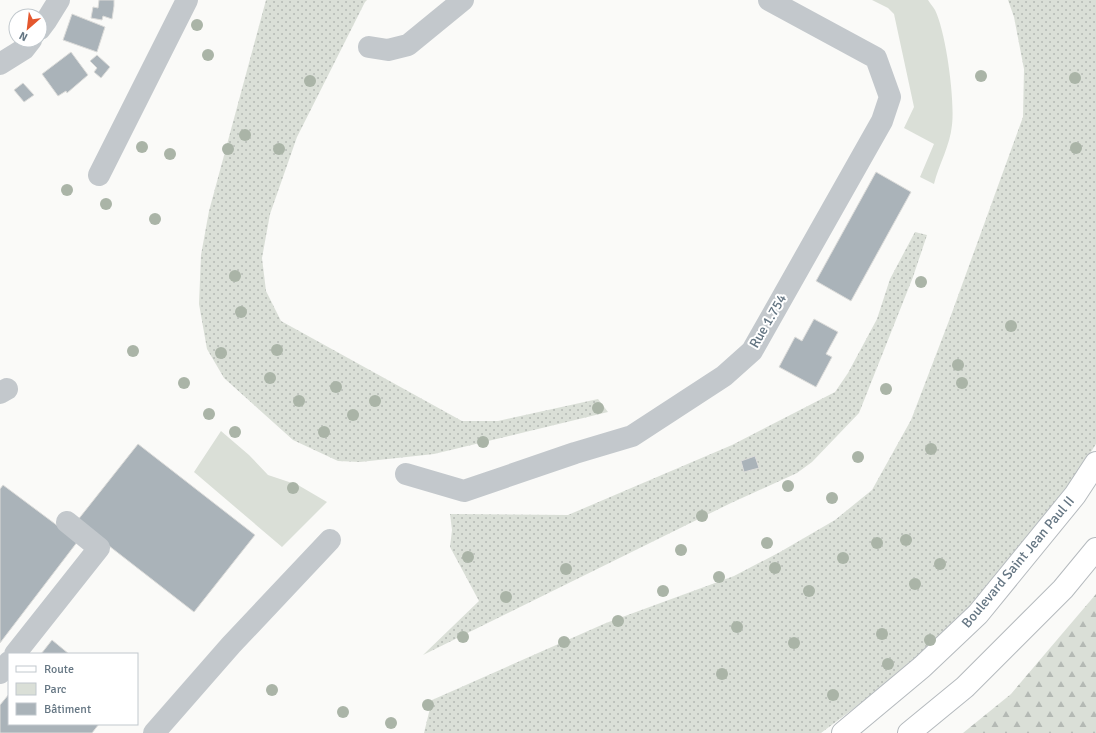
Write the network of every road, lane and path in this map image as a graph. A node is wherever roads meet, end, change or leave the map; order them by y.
1 (59, 0) edge
2 (187, 0) edge
3 (463, 0) edge
4 (769, 0) edge
5 (48, 18) edge
6 (370, 47) dead end
7 (25, 48) edge
8 (0, 64) edge
9 (99, 175) dead end
10 (1096, 463) edge
11 (406, 474) dead end
12 (67, 522) dead end
13 (330, 540) dead end
14 (1096, 549) edge
15 (16, 653) edge
16 (8, 663) edge
17 (0, 673) edge
18 (154, 733) edge
19 (842, 733) edge
20 (909, 733) edge

1 - 5 street
2 - 9 street
3 - 6 street
4 - 11 street, Rue 1.754
7 - 8 street
10 - 19 main road, Boulevard Saint Jean Paul II
12 - 15 street
13 - 18 street
14 - 20 main road
16 - 17 street

